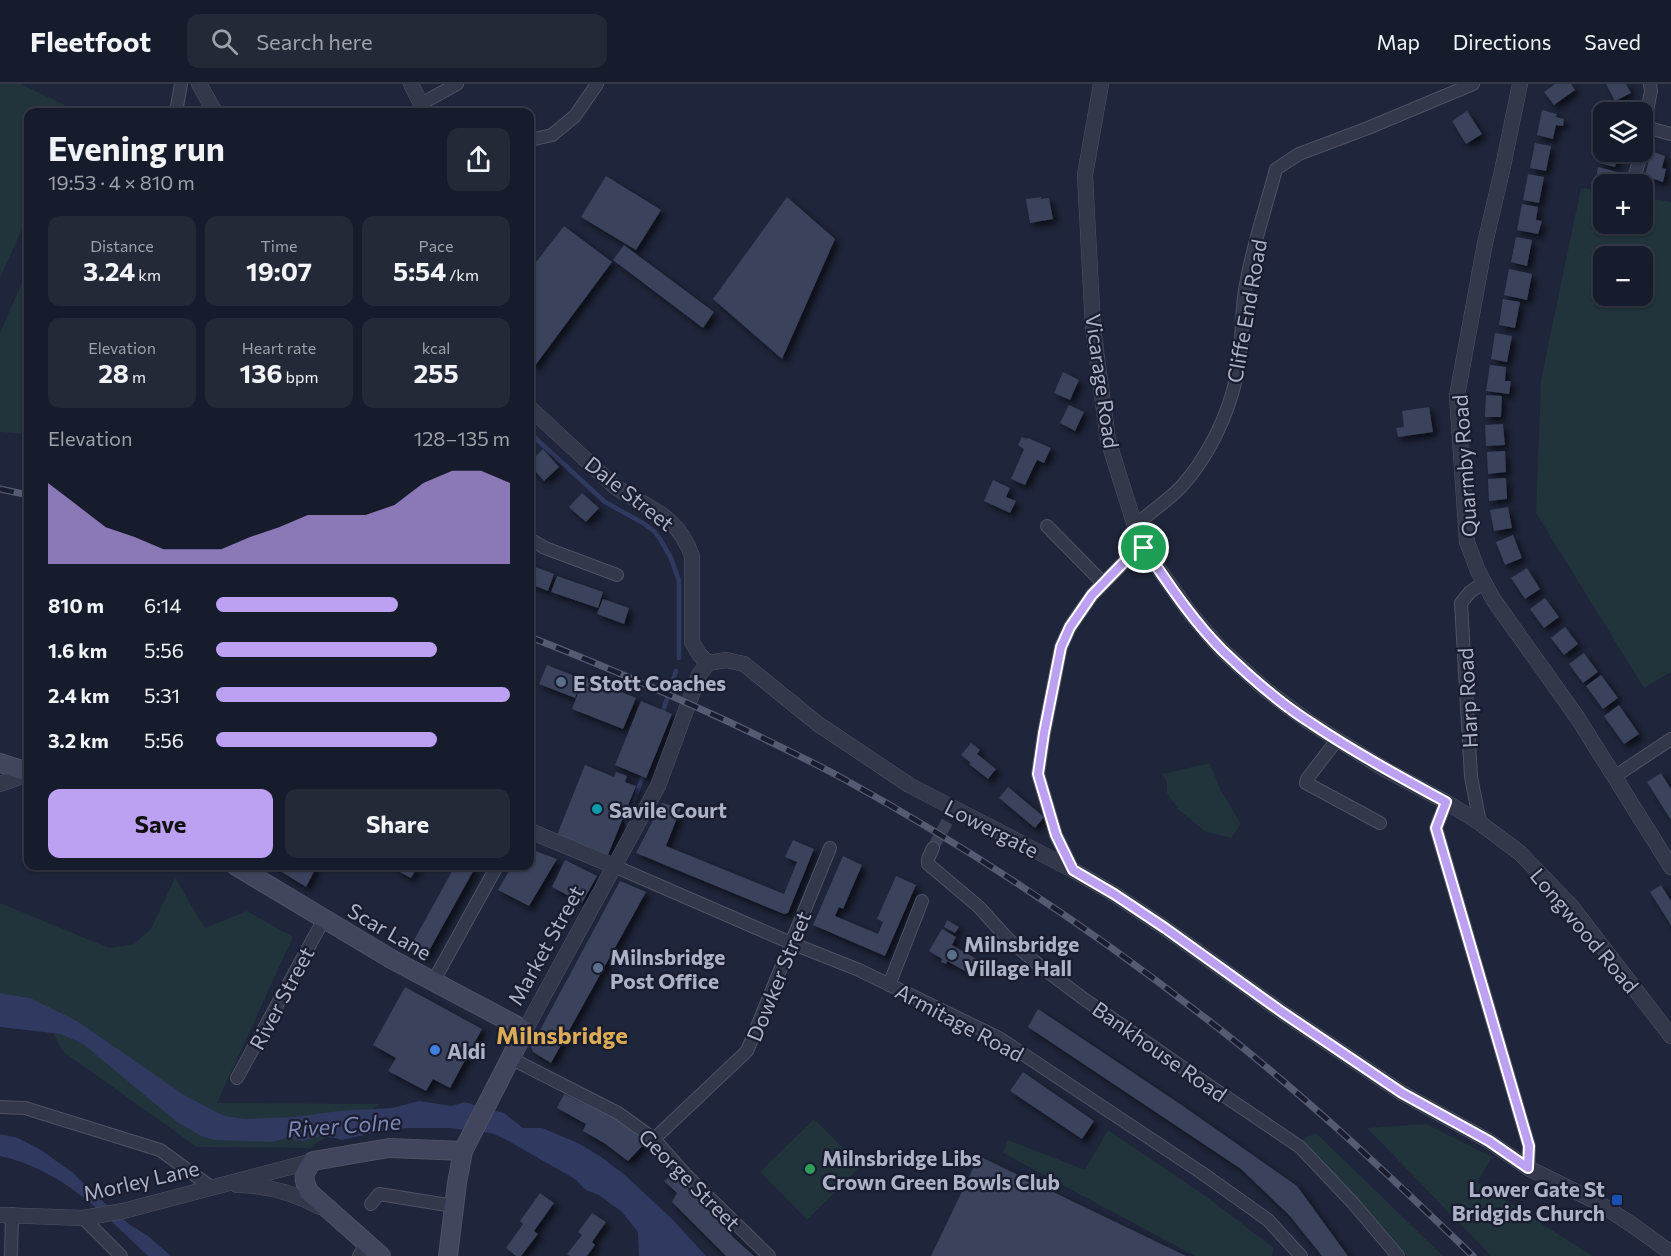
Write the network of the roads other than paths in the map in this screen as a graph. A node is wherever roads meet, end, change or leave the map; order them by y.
1 (181, 84) edge
2 (199, 84) edge
3 (411, 84) edge
4 (457, 84) edge
5 (597, 84) edge
6 (1101, 84) edge
7 (1473, 84) edge
8 (1520, 84) edge
9 (1650, 84) edge
10 (1649, 102) edge
11 (177, 108) edge
12 (212, 108) edge
13 (423, 108) edge
14 (1653, 129) edge
15 (1671, 134) edge
16 (534, 139) edge
17 (534, 414) edge
18 (1047, 526) dead end
19 (1135, 526) junction
20 (534, 541) edge
21 (1144, 548) junction
22 (617, 575) dead end
23 (1103, 583) junction
24 (1484, 583) junction
25 (1221, 649) joint
26 (708, 663) junction
27 (1337, 740) junction
28 (1671, 740) edge
29 (0, 763) edge
30 (24, 770) edge
31 (24, 773) edge
32 (1614, 777) junction
33 (0, 784) edge
34 (1446, 802) junction
35 (1380, 823) dead end
36 (1480, 823) junction
37 (534, 833) edge
38 (830, 848) dead end
39 (933, 848) tunnel mouth
40 (615, 866) junction
41 (1671, 867) edge
42 (243, 870) edge
43 (494, 870) edge
44 (1073, 870) junction
45 (922, 901) dead end
46 (324, 919) junction
47 (791, 943) junction
48 (433, 982) junction
49 (889, 985) junction
50 (525, 1030) junction
51 (1671, 1036) edge
52 (510, 1058) junction
53 (237, 1078) dead end
54 (0, 1107) edge
55 (654, 1139) junction
56 (464, 1148) junction
57 (313, 1161) junction
58 (1528, 1168) junction
59 (215, 1186) junction
60 (371, 1204) dead end
61 (454, 1206) junction
62 (331, 1213) junction
63 (6, 1214) edge
64 (88, 1218) junction
65 (363, 1250) edge
66 (1671, 1253) edge
67 (119, 1255) edge
68 (10, 1256) edge
69 (381, 1256) edge
70 (448, 1256) edge
71 (769, 1256) edge
72 (1301, 1256) edge
73 (1398, 1256) edge

1 - 11 street
2 - 12 street
3 - 13 street
4 - 13 street
5 - 16 street
6 - 19 street, Vicarage Road
7 - 19 street, Cliffe End Road
8 - 24 street, Quarmby Road
9 - 10 street
14 - 15 street
17 - 26 street, Dale Street
18 - 23 street
19 - 21 street, Vicarage Road
20 - 22 street
21 - 23 street
21 - 25 street, Vicarage Road
23 - 44 street
24 - 32 street, Quarmby Road
24 - 36 street, Harp Road
25 - 27 street, Longwood Road
26 - 40 street, Market Street
26 - 44 street, Lowergate
27 - 34 street, Longwood Road
27 - 35 street
28 - 32 street
29 - 30 main road
31 - 33 street
32 - 41 street, Quarmby Road
34 - 36 street, Longwood Road
34 - 58 street
36 - 51 street, Longwood Road
37 - 40 street
38 - 47 street, Dowker Street
39 - 73 street, Bankhouse Road
40 - 47 street, Armitage Road
40 - 50 street, Market Street
42 - 46 main road, Scar Lane
43 - 48 street
44 - 58 street, Lowergate
45 - 49 street
46 - 48 main road, Scar Lane
46 - 53 street, River Street
47 - 49 street, Armitage Road
47 - 55 street, Dowker Street
48 - 50 main road, Scar Lane
49 - 72 street, Armitage Road
50 - 52 main road, Market Street
52 - 55 street, George Street
52 - 56 main road, Market Street
54 - 59 street
55 - 71 street, George Street
56 - 57 main road, Morley Lane
56 - 61 main road, Market Street
57 - 59 street, Morley Lane
57 - 62 main road
58 - 66 street, Lowergate
59 - 62 street, Morley Lane
59 - 64 street, Morley Lane
60 - 61 street
61 - 70 main road, Market Street
62 - 65 main road
63 - 64 street, Morley Lane
63 - 68 street
64 - 67 street
65 - 69 main road

